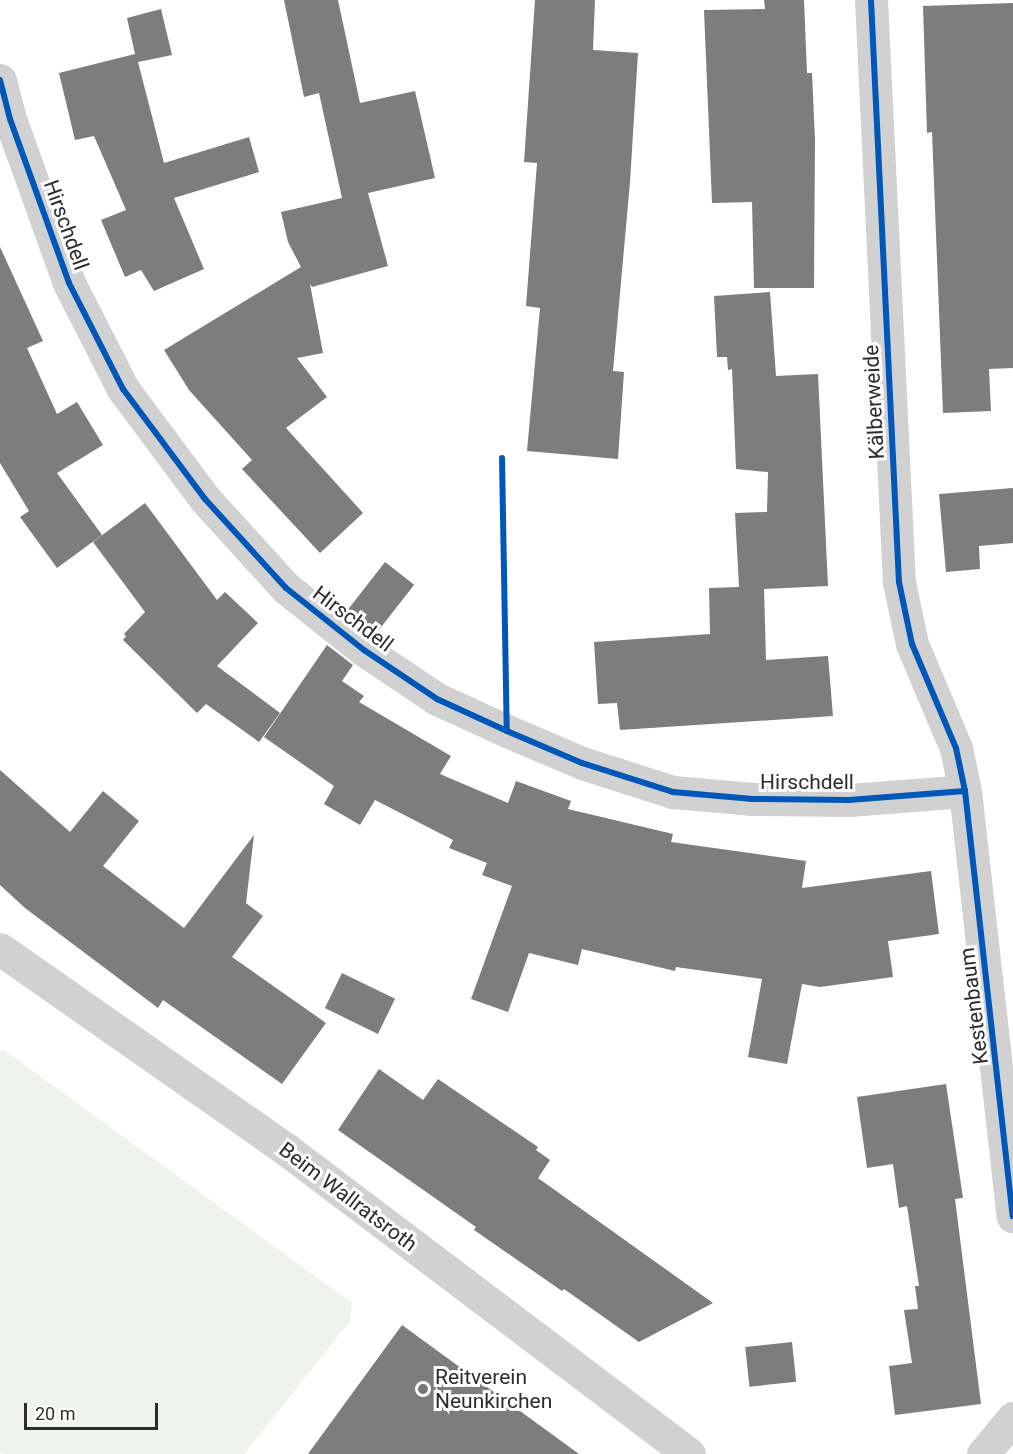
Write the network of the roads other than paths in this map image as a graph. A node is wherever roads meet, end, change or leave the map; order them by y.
1 (871, 0) edge
2 (0, 80) edge
3 (965, 791) junction
4 (0, 948) edge
5 (1013, 1216) edge
6 (1013, 1418) edge
7 (689, 1454) edge
8 (983, 1454) edge

1 - 3 street, Kälberweide
2 - 3 street, Hirschdell
3 - 5 street, Kestenbaum
4 - 7 street, Beim Wallratsroth
6 - 8 street

